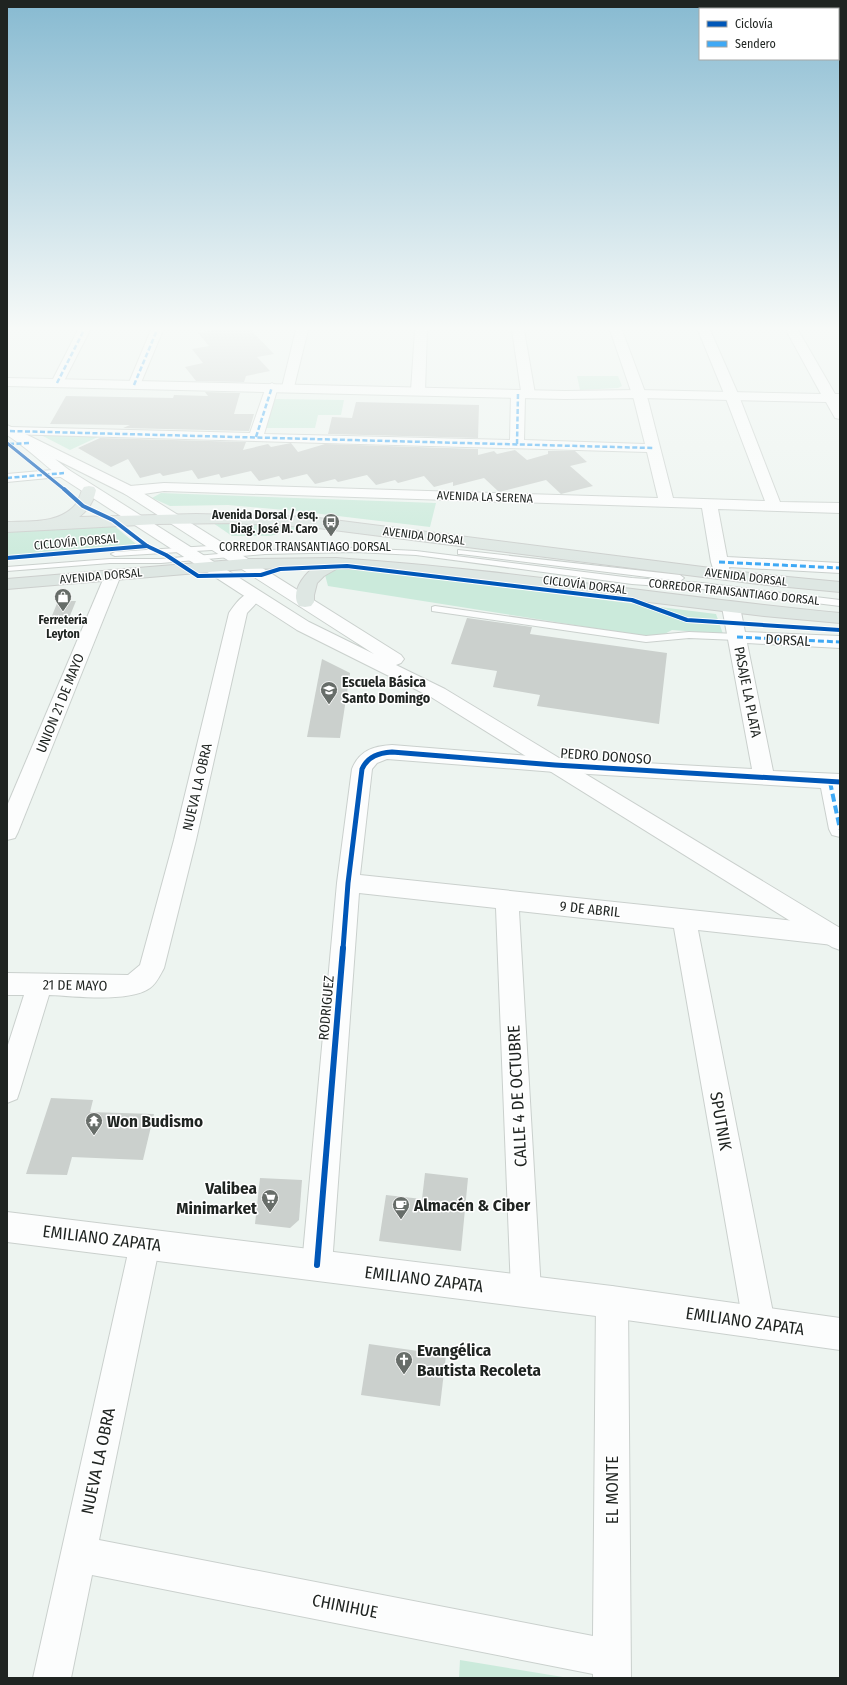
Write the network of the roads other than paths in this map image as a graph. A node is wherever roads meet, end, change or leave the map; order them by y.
1 (265, 409) edge
2 (521, 409) edge
3 (643, 409) edge
4 (737, 409) edge
5 (8, 435) edge
6 (256, 437) junction
7 (30, 443) junction
8 (517, 444) junction
9 (653, 448) junction
10 (64, 473) junction
11 (7, 478) edge
12 (89, 490) junction
13 (130, 491) junction
14 (668, 503) junction
15 (709, 504) junction
16 (774, 506) junction
17 (840, 508) edge
18 (174, 518) junction
19 (134, 519) junction
20 (57, 523) junction
21 (7, 527) edge
22 (223, 550) junction
23 (188, 553) junction
24 (7, 563) edge
25 (336, 563) junction
26 (245, 564) junction
27 (209, 567) junction
28 (721, 568) junction
29 (840, 568) edge
30 (7, 569) edge
31 (113, 575) junction
32 (7, 584) edge
33 (840, 587) edge
34 (254, 596) junction
35 (840, 597) edge
36 (305, 602) junction
37 (840, 602) edge
38 (731, 607) junction
39 (435, 609) dead end
40 (840, 618) edge
41 (737, 637) junction
42 (840, 642) edge
43 (438, 693) junction
44 (372, 756) joint
45 (555, 765) junction
46 (764, 778) junction
47 (835, 782) edge
48 (840, 829) edge
49 (7, 832) edge
50 (348, 883) junction
51 (507, 900) junction
52 (684, 919) junction
53 (836, 937) edge
54 (142, 981) joint
55 (7, 984) edge
56 (40, 984) junction
57 (7, 1090) edge
58 (7, 1227) edge
59 (145, 1244) junction
60 (317, 1265) junction
61 (526, 1291) junction
62 (612, 1302) junction
63 (759, 1323) junction
64 (840, 1334) edge
65 (78, 1554) junction
66 (612, 1668) edge
67 (52, 1678) edge

1 - 6 street
2 - 8 street
3 - 9 street
4 - 16 street
5 - 6 street
5 - 7 street
6 - 8 street
7 - 10 street
7 - 13 street
8 - 9 street
9 - 14 street
10 - 11 street
10 - 12 street
12 - 19 street
12 - 20 main road
13 - 14 street, AVENIDA LA SERENA
13 - 18 street
14 - 15 street, AVENIDA LA SERENA
15 - 16 street, AVENIDA LA SERENA
15 - 28 street
16 - 17 street, AVENIDA LA SERENA
18 - 19 main road, AVENIDA DORSAL
18 - 22 street
18 - 28 main road, AVENIDA DORSAL
19 - 20 main road, AVENIDA DORSAL
19 - 23 street
20 - 21 main road, AVENIDA DORSAL
22 - 23 lane, CORREDOR TRANSANTIAGO DORSAL
22 - 23 lane, CORREDOR TRANSANTIAGO DORSAL
22 - 26 street
22 - 35 lane, CORREDOR TRANSANTIAGO DORSAL
22 - 37 lane, CORREDOR TRANSANTIAGO DORSAL
23 - 24 lane, CORREDOR TRANSANTIAGO DORSAL
23 - 27 street
23 - 30 lane, CORREDOR TRANSANTIAGO DORSAL
25 - 26 main road, AVENIDA DORSAL
25 - 36 main road
25 - 38 main road, AVENIDA DORSAL
26 - 27 main road, AVENIDA DORSAL
26 - 36 street
27 - 31 main road, AVENIDA DORSAL
27 - 34 street
28 - 29 street, AVENIDA DORSAL
28 - 33 main road, AVENIDA DORSAL
31 - 32 main road, AVENIDA DORSAL
31 - 49 street, UNION 21 DE MAYO
34 - 43 street
34 - 54 street, NUEVA LA OBRA
36 - 43 street
38 - 40 main road, AVENIDA DORSAL
38 - 41 street, PASAJE LA PLATA
39 - 41 lane
41 - 42 street, DORSAL
41 - 46 street, PASAJE LA PLATA
43 - 45 street
44 - 45 street, PEDRO DONOSO
44 - 50 street, RODRIGUEZ
45 - 46 street, PEDRO DONOSO
45 - 53 street
46 - 47 street, PEDRO DONOSO
47 - 48 street
50 - 51 street, 9 DE ABRIL
50 - 60 street, RODRIGUEZ
51 - 52 street, 9 DE ABRIL
51 - 61 street, CALLE 4 DE OCTUBRE
52 - 53 street, 9 DE ABRIL
52 - 63 street, SPUTNIK
54 - 56 street, 21 DE MAYO
55 - 56 street, 21 DE MAYO
56 - 57 street
58 - 59 street, EMILIANO ZAPATA
59 - 60 street, EMILIANO ZAPATA
59 - 65 street, NUEVA LA OBRA
60 - 61 street, EMILIANO ZAPATA
61 - 62 street, EMILIANO ZAPATA
62 - 63 street, EMILIANO ZAPATA
62 - 66 street, EL MONTE
63 - 64 street, EMILIANO ZAPATA
65 - 66 street, CHINIHUE
65 - 67 street, NUEVA LA OBRA

